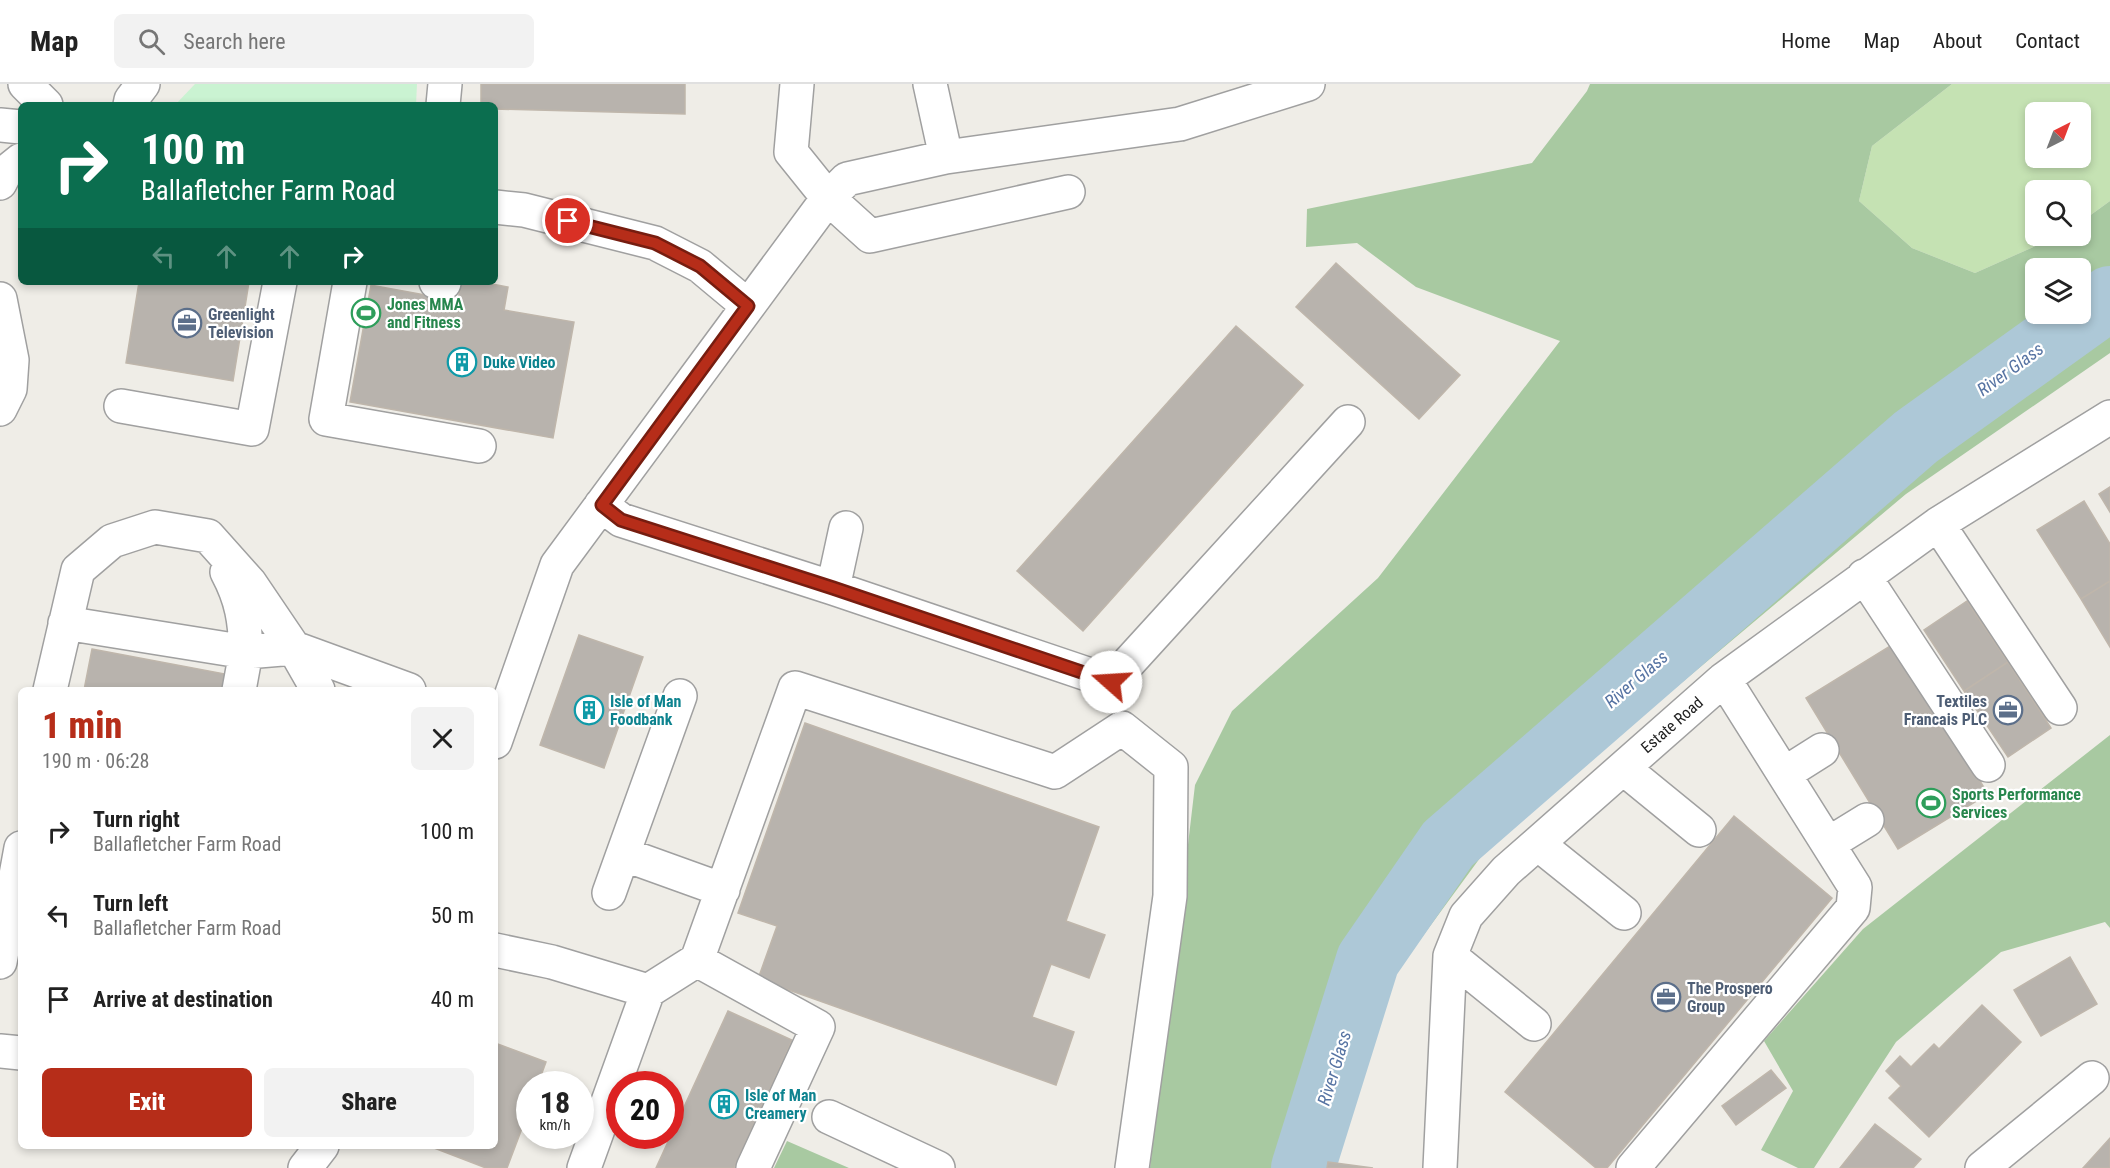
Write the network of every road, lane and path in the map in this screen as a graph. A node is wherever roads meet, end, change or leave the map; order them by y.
1 (25, 84) edge
2 (143, 84) edge
3 (445, 84) edge
4 (797, 84) edge
5 (930, 84) edge
6 (1308, 84) edge
7 (43, 102) edge
8 (131, 102) edge
9 (443, 102) edge
10 (946, 157) junction
11 (18, 162) edge
12 (0, 183) edge
13 (837, 189) junction
14 (1068, 192) dead end
15 (498, 207) edge
16 (279, 285) edge
17 (349, 285) edge
18 (0, 299) edge
19 (748, 306) junction
20 (121, 406) dead end
21 (0, 409) edge
22 (2110, 417) edge
23 (1348, 422) dead end
24 (479, 446) dead end
25 (602, 505) junction
26 (1938, 524) junction
27 (846, 528) dead end
28 (208, 536) junction
29 (1864, 576) junction
30 (833, 588) junction
31 (65, 622) junction
32 (294, 648) junction
33 (246, 652) junction
34 (1724, 679) junction
35 (51, 687) edge
36 (240, 687) edge
37 (316, 687) edge
38 (401, 687) edge
39 (680, 696) dead end
40 (2060, 708) dead end
41 (498, 726) edge
42 (1822, 750) dead end
43 (1988, 765) dead end
44 (1623, 768) junction
45 (1784, 774) junction
46 (1868, 820) dead end
47 (1699, 830) dead end
48 (1538, 844) junction
49 (1828, 844) junction
50 (623, 854) junction
51 (18, 864) edge
52 (723, 890) junction
53 (609, 893) dead end
54 (1624, 914) dead end
55 (498, 951) edge
56 (1450, 956) junction
57 (697, 960) junction
58 (0, 963) edge
59 (648, 991) junction
60 (1534, 1024) dead end
61 (0, 1051) edge
62 (18, 1053) edge
63 (2092, 1078) dead end
64 (829, 1117) dead end
65 (320, 1149) edge
66 (332, 1149) edge
67 (305, 1168) edge
68 (324, 1168) edge
69 (584, 1168) edge
70 (753, 1168) edge
71 (938, 1168) edge
72 (1132, 1168) edge
73 (1440, 1168) edge
74 (1633, 1168) edge
75 (1982, 1168) edge

1 - 7 street
2 - 8 street
3 - 9 street
4 - 13 street
5 - 10 street
6 - 10 street
10 - 13 street
11 - 12 street
13 - 14 street
13 - 19 street
15 - 19 street
16 - 20 street
17 - 24 street
18 - 21 street
19 - 25 street
22 - 26 street, Estate Road
23 - 30 street
25 - 30 street
25 - 41 street
26 - 29 street, Estate Road
26 - 40 street
27 - 30 street
28 - 31 street
28 - 32 street
28 - 33 street
29 - 34 street, Estate Road
29 - 43 street
31 - 33 street
31 - 35 street
32 - 33 street
32 - 37 street
32 - 38 street
33 - 36 street
34 - 44 street, Estate Road
34 - 45 street
39 - 50 street
42 - 45 street
44 - 47 street
44 - 48 street, Estate Road
45 - 49 street
46 - 49 street
48 - 54 street
48 - 56 street, Estate Road
49 - 74 street
50 - 52 street
50 - 53 street
51 - 58 street
52 - 57 street
52 - 72 street
55 - 59 street
56 - 60 street
56 - 73 street, Estate Road
57 - 59 street
57 - 70 street
59 - 69 street
61 - 62 street
63 - 75 street
64 - 71 street
65 - 67 street
66 - 68 street

